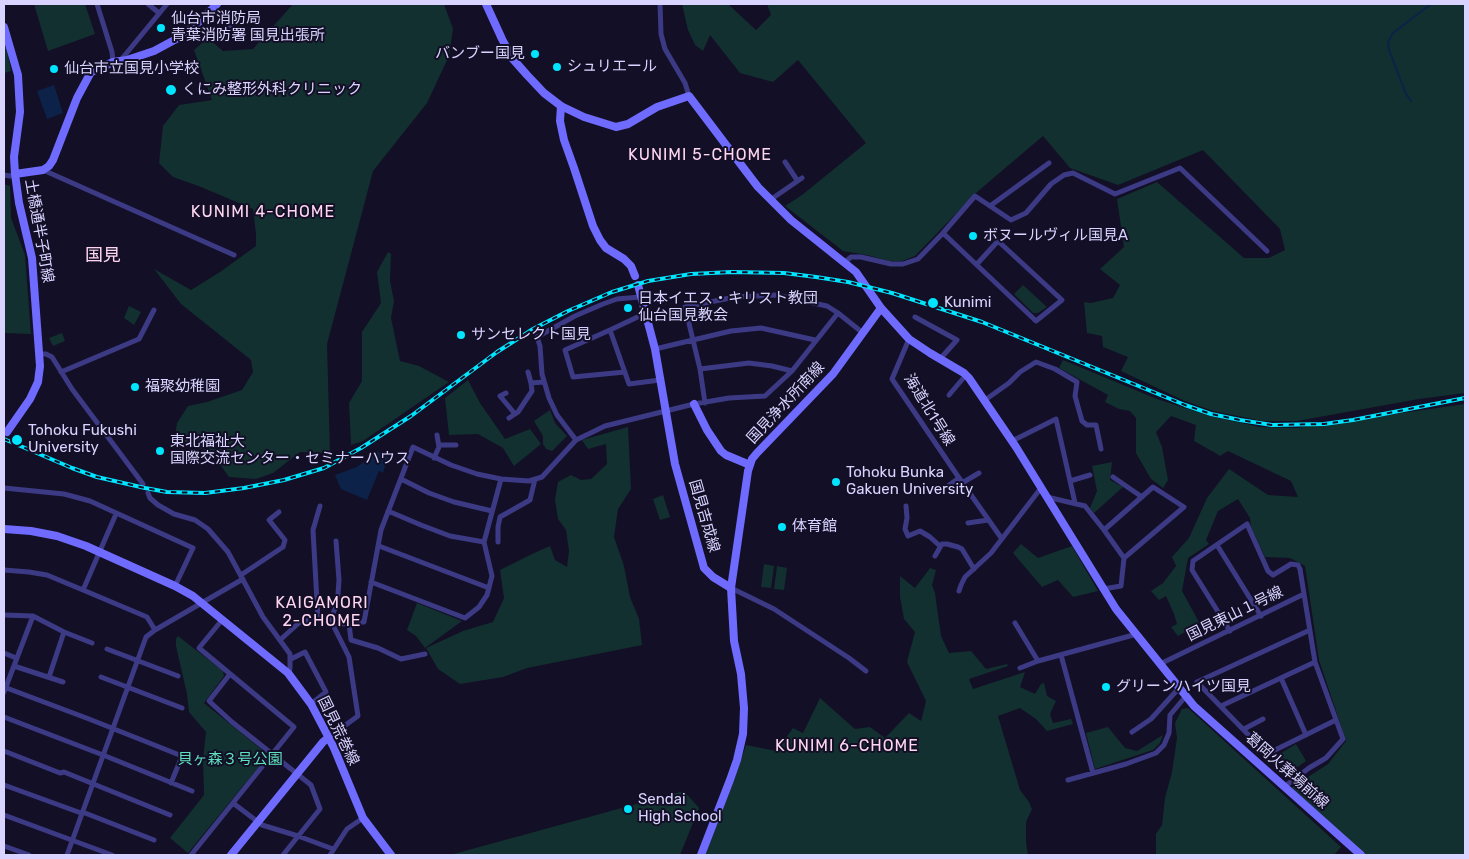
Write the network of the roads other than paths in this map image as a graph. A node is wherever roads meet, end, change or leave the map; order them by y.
1 (97, 4) edge
2 (148, 4) edge
3 (167, 4) edge
4 (486, 4) edge
5 (660, 4) edge
6 (215, 6) edge
7 (159, 13) junction
8 (4, 27) edge
9 (240, 36) dead end
10 (116, 61) junction
11 (689, 96) junction
12 (561, 106) junction
13 (785, 162) dead end
14 (1048, 163) dead end
15 (43, 170) junction
16 (15, 174) junction
17 (4, 175) edge
18 (770, 200) junction
19 (990, 206) junction
20 (944, 232) junction
21 (1267, 251) dead end
22 (234, 255) dead end
23 (845, 262) junction
24 (977, 264) junction
25 (635, 276) dead end
26 (638, 285) dead end
27 (640, 297) junction
28 (881, 308) junction
29 (154, 310) dead end
30 (838, 312) junction
31 (644, 314) junction
32 (915, 317) dead end
33 (610, 330) junction
34 (863, 334) junction
35 (909, 339) junction
36 (692, 340) junction
37 (815, 340) junction
38 (655, 349) junction
39 (40, 354) junction
40 (940, 359) junction
41 (700, 369) junction
42 (792, 371) junction
43 (61, 372) junction
44 (528, 372) dead end
45 (625, 372) junction
46 (966, 375) junction
47 (660, 380) junction
48 (544, 382) junction
49 (531, 383) junction
50 (506, 393) dead end
51 (949, 395) dead end
52 (985, 400) junction
53 (705, 403) junction
54 (694, 404) junction
55 (666, 412) junction
56 (515, 414) junction
57 (509, 418) dead end
58 (7, 432) dead end
59 (437, 435) dead end
60 (576, 440) junction
61 (1012, 441) junction
62 (439, 445) junction
63 (456, 445) dead end
64 (1101, 449) dead end
65 (434, 458) junction
66 (750, 465) junction
67 (979, 473) dead end
68 (1090, 475) dead end
69 (1114, 477) dead end
70 (401, 479) junction
71 (501, 479) junction
72 (535, 479) junction
73 (960, 481) junction
74 (1070, 481) junction
75 (143, 484) dead end
76 (4, 488) edge
77 (945, 488) dead end
78 (1041, 488) junction
79 (148, 493) dead end
80 (1046, 496) junction
81 (1142, 496) junction
82 (1075, 503) junction
83 (320, 506) dead end
84 (906, 506) dead end
85 (388, 511) junction
86 (492, 511) junction
87 (279, 512) dead end
88 (116, 514) junction
89 (988, 520) junction
90 (968, 523) dead end
91 (4, 530) edge
92 (1104, 530) junction
93 (1002, 538) junction
94 (335, 541) dead end
95 (484, 542) junction
96 (498, 542) dead end
97 (1217, 545) junction
98 (379, 546) junction
99 (940, 546) junction
100 (100, 552) junction
101 (935, 556) dead end
102 (1124, 558) junction
103 (974, 569) junction
104 (4, 570) edge
105 (242, 577) junction
106 (372, 582) junction
107 (176, 586) junction
108 (489, 588) junction
109 (731, 588) junction
110 (1103, 589) junction
111 (83, 590) junction
112 (960, 591) dead end
113 (1304, 594) junction
114 (202, 603) junction
115 (4, 615) edge
116 (33, 616) junction
117 (1261, 616) junction
118 (330, 619) junction
119 (222, 620) junction
120 (318, 620) junction
121 (1015, 623) dead end
122 (349, 624) junction
123 (155, 630) junction
124 (1310, 630) junction
125 (1230, 631) junction
126 (64, 632) junction
127 (1137, 634) junction
128 (280, 640) junction
129 (92, 643) dead end
130 (107, 649) dead end
131 (4, 653) edge
132 (425, 654) dead end
133 (1060, 655) junction
134 (16, 658) junction
135 (290, 659) junction
136 (138, 661) junction
137 (1038, 661) junction
138 (1315, 662) junction
139 (1160, 664) junction
140 (14, 666) junction
141 (1020, 668) dead end
142 (866, 671) dead end
143 (288, 673) junction
144 (230, 674) junction
145 (178, 676) dead end
146 (49, 677) junction
147 (101, 677) dead end
148 (1280, 678) junction
149 (63, 682) dead end
150 (128, 687) junction
151 (1179, 688) junction
152 (4, 689) edge
153 (1186, 696) junction
154 (311, 704) junction
155 (1221, 706) junction
156 (182, 708) dead end
157 (4, 717) edge
158 (1263, 719) dead end
159 (1336, 720) junction
160 (113, 728) junction
161 (1244, 729) junction
162 (1132, 732) dead end
163 (1306, 735) junction
164 (329, 737) junction
165 (4, 751) edge
166 (104, 755) junction
167 (273, 755) junction
168 (1093, 773) junction
169 (298, 774) junction
170 (1068, 780) dead end
171 (171, 783) junction
172 (92, 784) junction
173 (4, 785) edge
174 (1284, 787) junction
175 (192, 791) dead end
176 (233, 804) junction
177 (81, 813) junction
178 (4, 815) edge
179 (170, 815) dead end
180 (363, 818) junction
181 (258, 823) junction
182 (298, 836) junction
183 (72, 840) junction
184 (154, 840) dead end
185 (4, 846) edge
186 (333, 849) junction
187 (29, 855) edge
188 (67, 855) edge
189 (112, 855) edge
190 (191, 855) edge
191 (231, 855) edge
192 (283, 855) edge
193 (330, 855) edge
194 (391, 855) edge
195 (701, 855) edge
196 (1361, 855) edge

1 - 10 street
2 - 7 street
3 - 7 street
4 - 12 street
5 - 11 street
6 - 9 street
6 - 10 street
7 - 10 street
8 - 16 street, 土橋通半子町線
10 - 15 street
11 - 12 street
11 - 18 street
12 - 25 street
13 - 18 street
14 - 19 street
15 - 16 street
15 - 22 street
16 - 17 street
16 - 39 street, 土橋通半子町線
18 - 23 street
19 - 20 street
19 - 21 street
20 - 23 street
20 - 24 street
23 - 28 street
24 - 24 street
26 - 27 street, 国見吉成線
27 - 31 street, 国見吉成線
27 - 48 street
28 - 34 street, 国見浄水所南線
28 - 35 street
29 - 43 street
30 - 34 street
30 - 36 street
30 - 37 street
31 - 33 street
31 - 38 street, 国見吉成線
32 - 40 street
33 - 45 street
33 - 45 street
34 - 66 street, 国見浄水所南線
35 - 40 street
35 - 73 street, 海道北1号線
36 - 37 street
36 - 38 street
36 - 41 street
37 - 42 street
38 - 47 street, 国見吉成線
39 - 43 street
39 - 58 street, 土橋通半子町線
40 - 46 street
41 - 42 street
41 - 53 street
42 - 53 street
43 - 75 street
44 - 49 street
45 - 47 street
46 - 51 street
46 - 52 street, 葛岡火葬場前線
47 - 55 street, 国見吉成線
48 - 49 street
48 - 60 street
49 - 56 street
50 - 56 street
52 - 61 street, 葛岡火葬場前線
52 - 64 street
53 - 54 street
54 - 55 street
54 - 66 street
55 - 60 street
55 - 109 street, 国見吉成線
56 - 57 street
59 - 62 street
60 - 72 street
61 - 74 street
61 - 78 street, 葛岡火葬場前線
62 - 63 street
62 - 65 street
65 - 70 street
65 - 71 street
66 - 109 street, 国見浄水所南線
67 - 73 street
68 - 74 street
69 - 81 street
70 - 85 street
70 - 86 street
71 - 72 street
71 - 86 street
72 - 96 street
73 - 77 street
73 - 89 street, 海道北1号線
74 - 82 street
76 - 88 street
78 - 80 street, 葛岡火葬場前線
78 - 93 street
79 - 105 street
80 - 82 street
80 - 110 street, 葛岡火葬場前線
81 - 92 street
81 - 102 street
82 - 92 street
83 - 120 street
84 - 99 street
85 - 95 street
85 - 98 street
86 - 95 street
87 - 105 street
88 - 100 street
88 - 107 street
89 - 90 street
89 - 93 street, 海道北1号線
91 - 100 street, 国見荒巻線
92 - 102 street
93 - 103 street
94 - 118 street
95 - 108 street
97 - 113 street
97 - 117 street
97 - 125 street
98 - 106 street
98 - 108 street
99 - 101 street
99 - 103 street
100 - 107 street, 国見荒巻線
100 - 111 street
102 - 110 street
103 - 112 street
104 - 111 street
105 - 114 street
105 - 128 street
106 - 108 street
106 - 122 street
107 - 114 street, 国見荒巻線
109 - 142 street
109 - 195 street
110 - 127 street, 葛岡火葬場前線
111 - 123 street
113 - 117 street, 国見東山１号線
113 - 124 street, 国見東山１号線
114 - 119 street, 国見荒巻線
114 - 123 street
115 - 116 street
116 - 126 street
116 - 134 street
117 - 125 street, 国見東山１号線
118 - 120 street
118 - 122 street
118 - 164 street
119 - 143 street, 国見荒巻線
119 - 144 street
120 - 128 street
121 - 137 street
122 - 132 street
123 - 136 street
124 - 138 street, 国見東山１号線
124 - 155 street
125 - 139 street, 国見東山１号線
126 - 129 street
126 - 146 street
127 - 133 street
127 - 139 street, 葛岡火葬場前線
128 - 135 street
130 - 136 street
131 - 134 street
133 - 137 street
133 - 168 street
134 - 140 street
135 - 143 street
135 - 154 street
136 - 145 street
136 - 150 street
137 - 141 street
138 - 148 street
138 - 159 street, 国見東山１号線
139 - 151 street, 葛岡火葬場前線
140 - 146 street
140 - 152 street
143 - 154 street, 国見荒巻線
144 - 167 street
144 - 167 street
146 - 149 street
147 - 150 street
148 - 155 street
148 - 163 street
150 - 156 street
150 - 160 street
151 - 153 street, 葛岡火葬場前線
151 - 162 street
152 - 160 street
153 - 168 street
153 - 174 street, 葛岡火葬場前線
154 - 164 street, 国見荒巻線
155 - 161 street
157 - 166 street
158 - 161 street
159 - 163 street
159 - 174 street, 国見東山１号線
160 - 166 street
160 - 171 street
161 - 163 street
164 - 169 street
164 - 180 street, 国見荒巻線
165 - 172 street
166 - 171 street
166 - 172 street
167 - 169 street
167 - 176 street
168 - 170 street
169 - 181 street
169 - 182 street
171 - 175 street
172 - 177 street
172 - 179 street
173 - 177 street
174 - 196 street, 葛岡火葬場前線
176 - 181 street
176 - 190 street
177 - 183 street
177 - 184 street
178 - 183 street
180 - 186 street
180 - 194 street, 国見荒巻線
181 - 182 street
181 - 191 street
182 - 186 street
182 - 192 street
183 - 188 street
183 - 189 street
185 - 187 street
186 - 193 street

